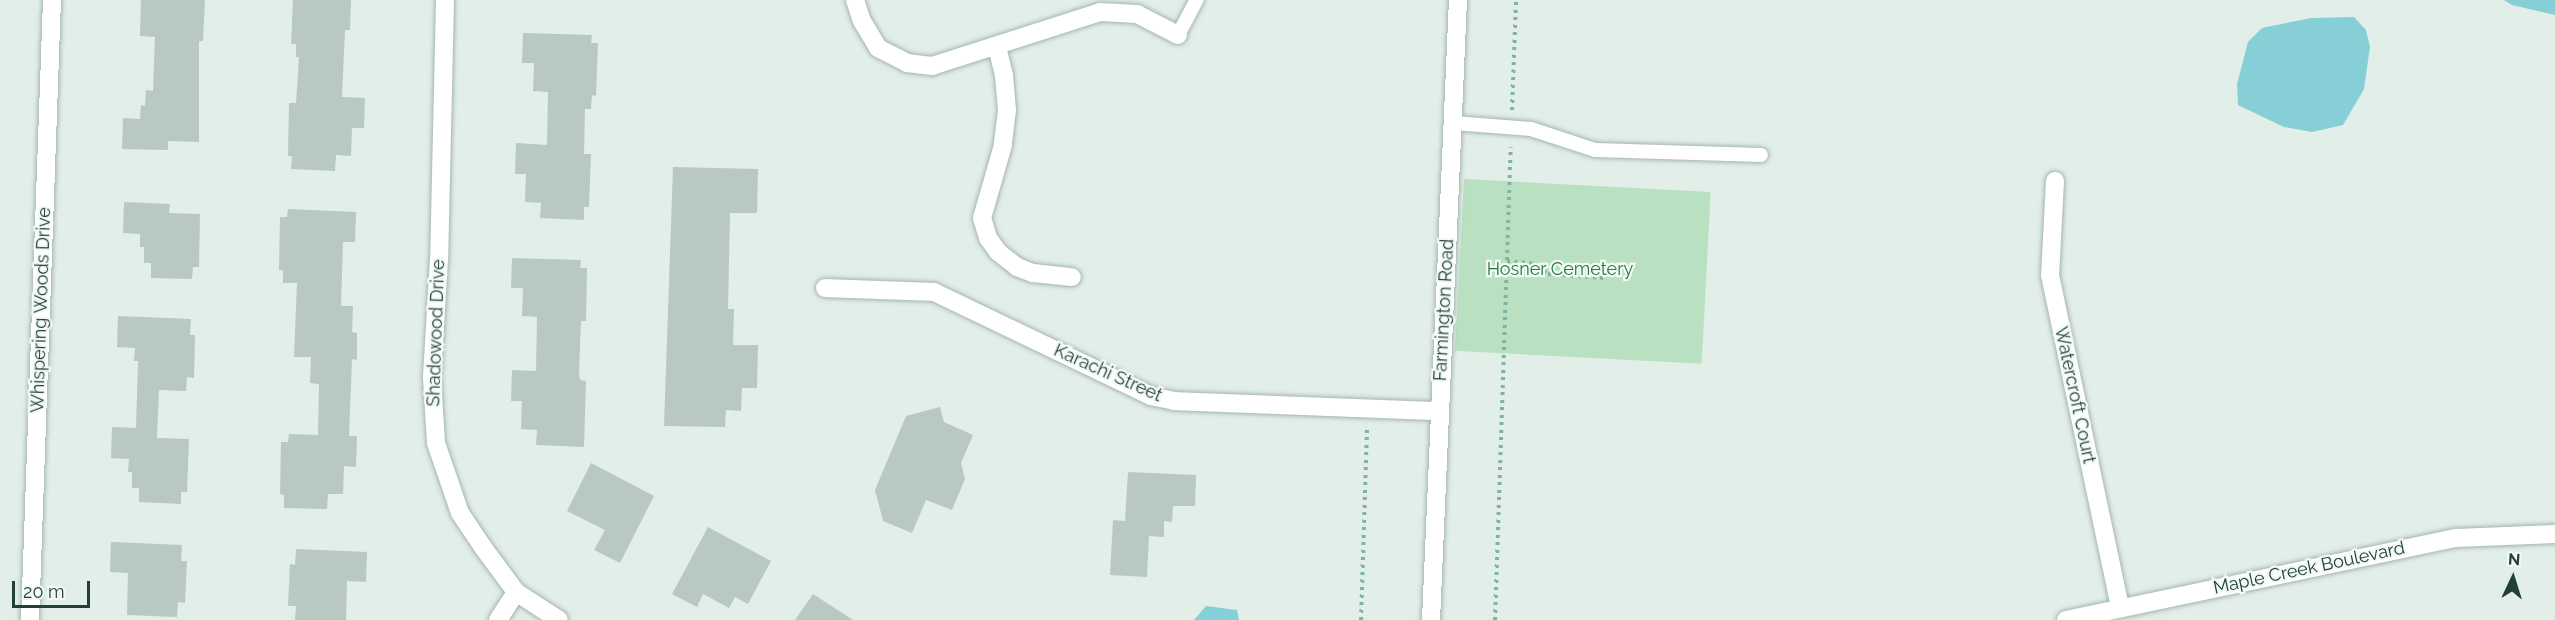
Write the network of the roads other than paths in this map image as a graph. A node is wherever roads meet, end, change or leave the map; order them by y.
1 (52, 0) edge
2 (445, 0) edge
3 (855, 0) edge
4 (1197, 0) edge
5 (1458, 0) edge
6 (1178, 35) joint
7 (997, 46) junction
8 (1454, 123) junction
9 (1761, 155) dead end
10 (2055, 181) dead end
11 (1072, 278) dead end
12 (825, 288) dead end
13 (1438, 411) junction
14 (2555, 534) edge
15 (516, 592) junction
16 (2120, 607) junction
17 (30, 620) edge
18 (498, 620) edge
19 (559, 620) edge
20 (1431, 620) edge
21 (2066, 620) edge

1 - 17 street, Whispering Woods Drive
2 - 15 street, Shadowood Drive
3 - 7 street
4 - 6 lane
5 - 8 street, Farmington Road
6 - 7 street
7 - 11 street
8 - 9 lane
8 - 13 street, Farmington Road
10 - 16 street, Watercroft Court
12 - 13 street, Karachi Street
13 - 20 street, Farmington Road
14 - 16 street, Maple Creek Boulevard
15 - 18 street
15 - 19 street, Shadowood Drive
16 - 21 street, Maple Creek Boulevard

